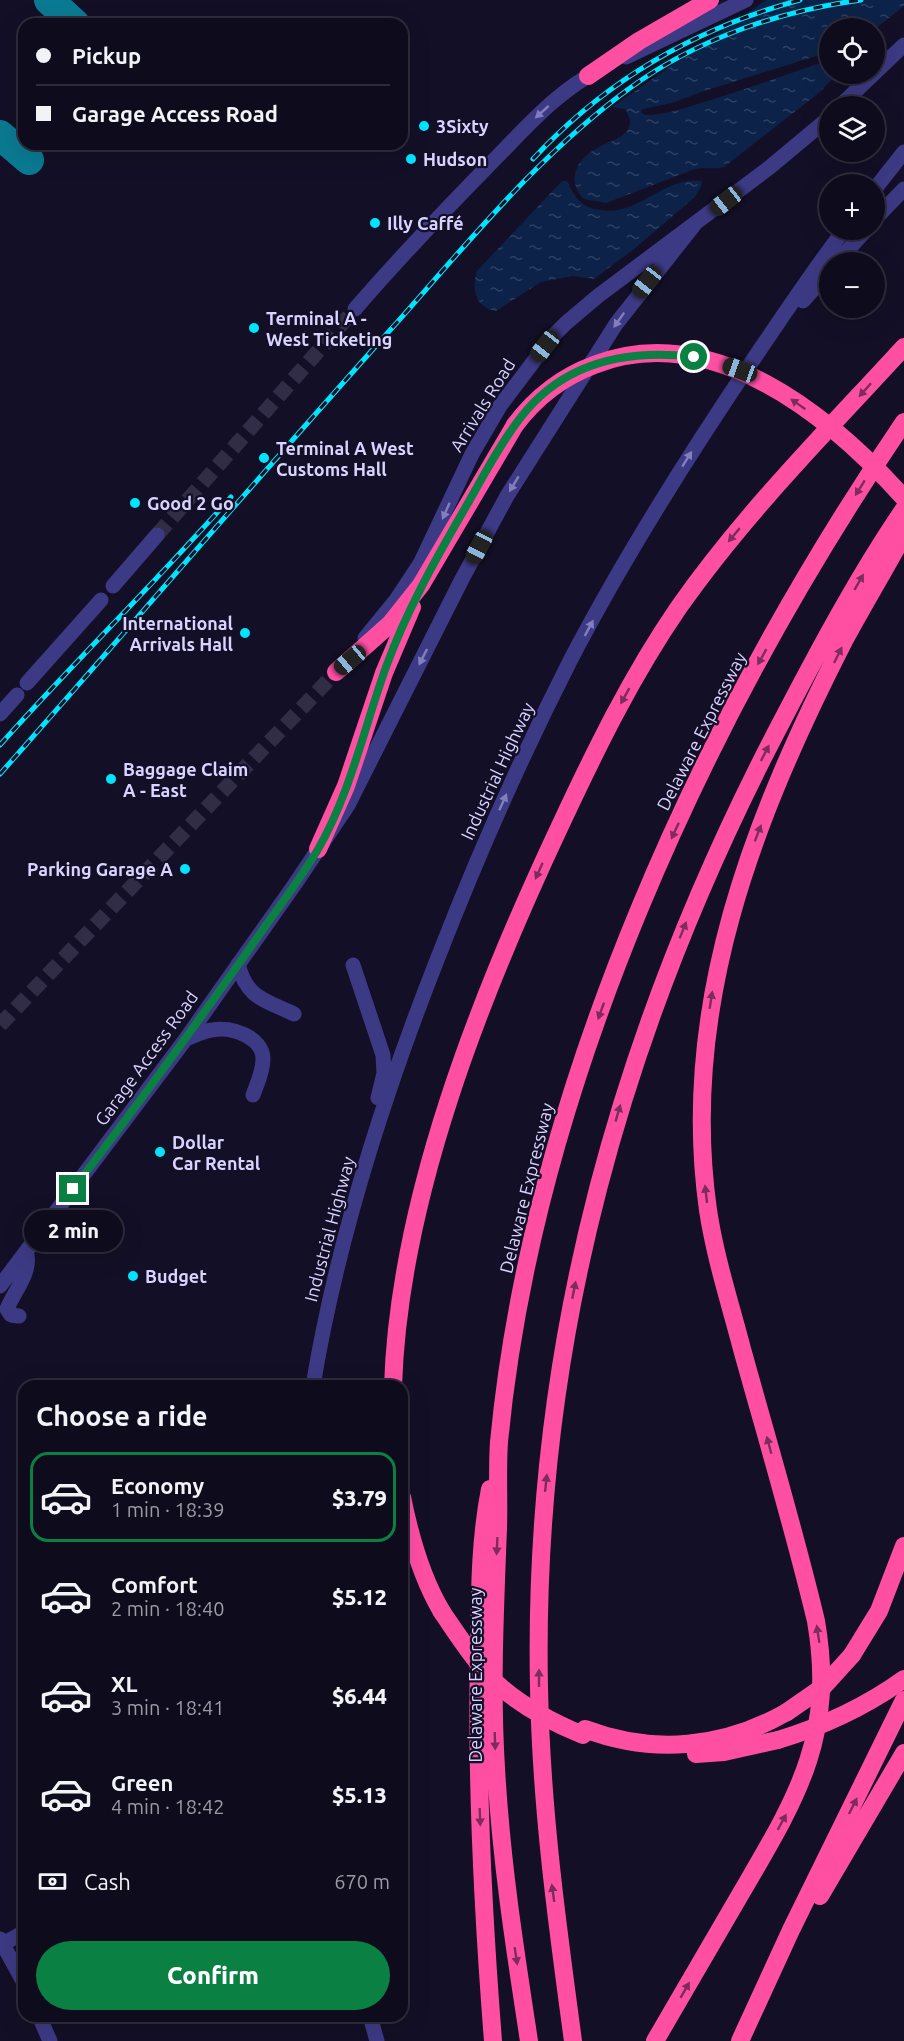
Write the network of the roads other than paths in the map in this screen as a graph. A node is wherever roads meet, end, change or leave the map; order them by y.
1 (710, 0) edge
2 (746, 0) edge
3 (904, 45) edge
4 (588, 76) junction
5 (850, 96) edge
6 (819, 126) edge
7 (904, 152) edge
8 (885, 176) edge
9 (904, 189) edge
10 (885, 209) edge
11 (694, 225) junction
12 (837, 240) edge
13 (857, 240) edge
14 (846, 252) edge
15 (819, 284) edge
16 (355, 309) tunnel mouth
17 (904, 347) edge
18 (753, 360) junction
19 (904, 422) edge
20 (904, 498) edge
21 (904, 509) edge
22 (904, 534) edge
23 (157, 535) tunnel mouth
24 (429, 573) junction
25 (113, 586) dead end
26 (101, 600) dead end
27 (336, 672) joint
28 (0, 714) edge
29 (318, 849) junction
30 (238, 964) junction
31 (352, 964) dead end
32 (294, 1014) dead end
33 (185, 1040) junction
34 (253, 1095) dead end
35 (373, 1140) junction
36 (26, 1251) junction
37 (0, 1286) edge
38 (19, 1316) dead end
39 (314, 1380) edge
40 (393, 1380) edge
41 (499, 1445) junction
42 (408, 1520) edge
43 (904, 1546) edge
44 (904, 1678) edge
45 (904, 1701) edge
46 (584, 1732) junction
47 (904, 1753) edge
48 (18, 1934) edge
49 (1, 1941) edge
50 (561, 1951) junction
51 (18, 1972) edge
52 (42, 2022) edge
53 (372, 2022) edge
54 (743, 2035) edge
55 (50, 2041) edge
56 (377, 2041) edge
57 (493, 2041) edge
58 (529, 2041) edge
59 (573, 2041) edge
60 (582, 2041) edge
61 (655, 2041) edge

1 - 4 highway
2 - 4 street
3 - 5 street
4 -> 16 street
6 - 11 street, Arrivals Road
7 - 8 street
9 - 10 street
11 -> 27 street, Arrivals Road
11 -> 29 street, Garage Access Road
12 - 18 street, Industrial Highway
13 - 14 street
15 - 18 street
17 -> 40 highway
35 -> 18 street, Industrial Highway
19 -> 41 highway, Delaware Expressway
20 -> 24 highway, bridge
50 -> 21 highway
61 -> 22 highway
23 - 25 street
24 - 27 highway
24 - 29 highway
26 - 28 street
29 - 30 street, Garage Access Road
30 - 32 street
30 - 33 street, Garage Access Road
31 - 35 street
33 - 34 street
33 - 36 street, Garage Access Road
35 - 39 street, Industrial Highway
36 - 37 street, Garage Access Road
36 - 38 street
41 -> 57 highway
41 -> 58 highway, Delaware Expressway
42 - 46 highway, bridge
43 - 46 highway, bridge
44 - 46 highway, bridge
54 -> 45 highway
47 - 54 highway
48 - 49 street
49 - 51 street
50 - 59 highway
50 - 60 highway
52 - 55 street
53 - 56 street

